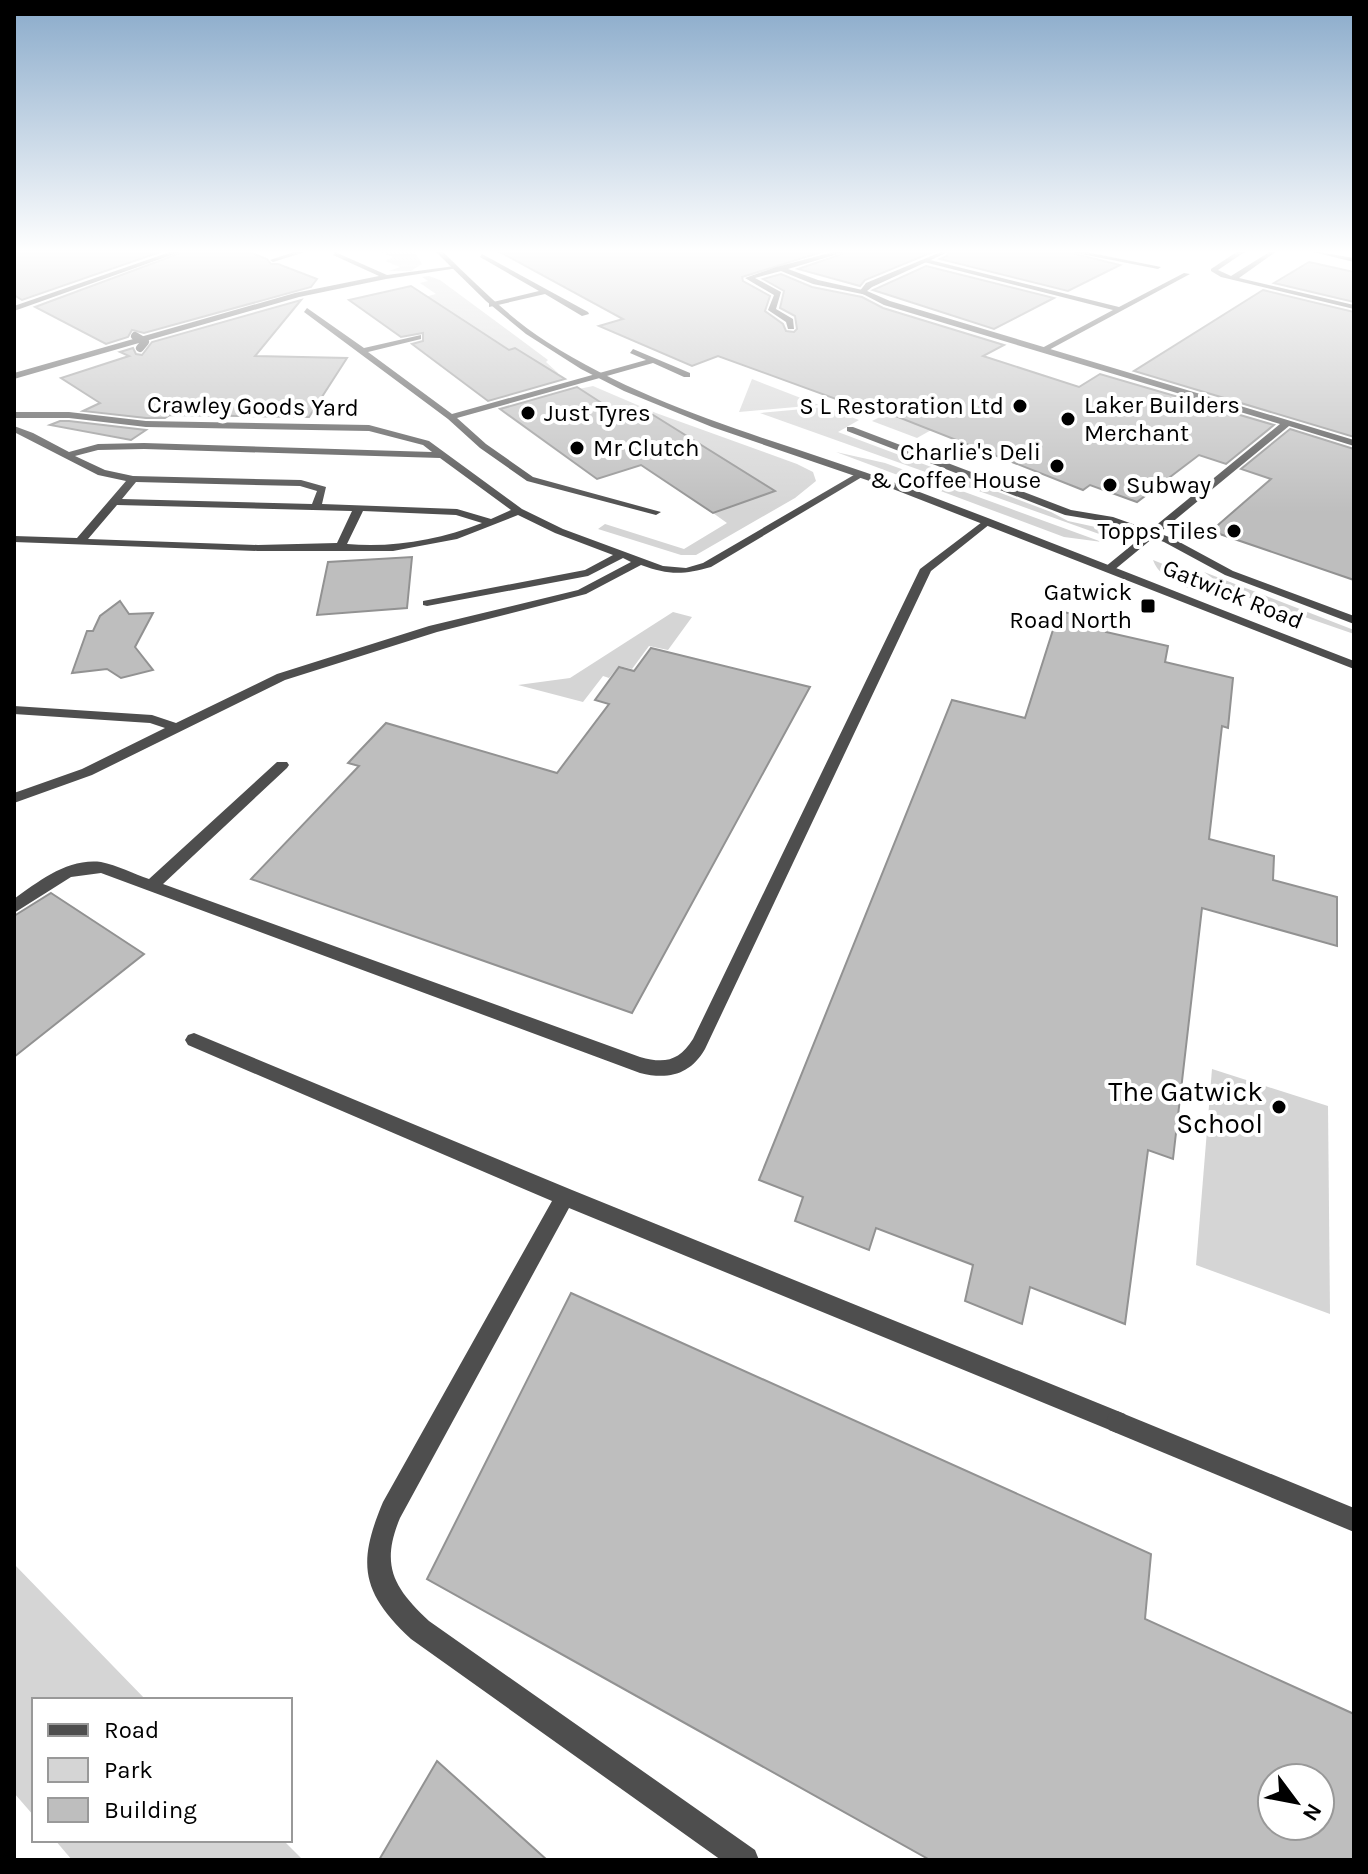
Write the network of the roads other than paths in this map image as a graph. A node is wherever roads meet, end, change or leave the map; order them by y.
1 (139, 338) edge
2 (147, 338) edge
3 (345, 338) edge
4 (412, 338) edge
5 (537, 338) edge
6 (1008, 338) edge
7 (1067, 338) edge
8 (1045, 350) junction
9 (362, 351) junction
10 (633, 351) dead end
11 (654, 360) junction
12 (25, 374) junction
13 (687, 375) dead end
14 (14, 376) edge
15 (600, 376) junction
16 (14, 415) edge
17 (451, 417) junction
18 (1287, 423) junction
19 (14, 429) edge
20 (850, 429) dead end
21 (1354, 443) edge
22 (68, 455) junction
23 (443, 455) junction
24 (862, 474) junction
25 (133, 479) junction
26 (114, 502) junction
27 (316, 507) junction
28 (359, 508) junction
29 (518, 511) junction
30 (656, 512) dead end
31 (986, 522) junction
32 (492, 523) junction
33 (1151, 533) junction
34 (14, 539) edge
35 (81, 540) junction
36 (340, 547) junction
37 (621, 555) junction
38 (639, 562) junction
39 (1109, 569) junction
40 (427, 603) dead end
41 (1354, 620) edge
42 (1354, 665) edge
43 (14, 710) edge
44 (177, 728) junction
45 (282, 765) dead end
46 (14, 798) edge
47 (153, 885) junction
48 (14, 907) edge
49 (194, 1040) dead end
50 (565, 1197) junction
51 (1354, 1520) edge
52 (745, 1860) edge

1 - 12 street, bridge
2 - 12 street
3 - 9 street
4 - 9 street
5 - 15 street, Gatwick Road
6 - 8 street
7 - 8 street
8 - 18 street
9 - 17 street
10 - 11 street
11 - 13 street
11 - 15 street
12 - 14 street
15 - 17 street
15 - 24 street, Gatwick Road
16 - 23 street, Crawley Goods Yard
17 - 30 street
18 - 21 street
18 - 33 street
19 - 22 street
20 - 33 street
22 - 23 street
22 - 25 street
23 - 29 street, Crawley Goods Yard
24 - 31 street, Gatwick Road
24 - 38 street, Crawley Goods Yard
25 - 26 street
25 - 27 street
26 - 27 street
26 - 35 street
27 - 28 street
28 - 32 street
28 - 36 street
29 - 32 street
29 - 37 street, Crawley Goods Yard
31 - 39 street, Gatwick Road
31 - 47 street
32 - 36 street
33 - 39 street
33 - 41 street
34 - 35 street
35 - 36 street
37 - 38 street, Crawley Goods Yard
37 - 40 street
38 - 44 street
39 - 42 street, Gatwick Road
43 - 44 street
44 - 46 street
45 - 47 street
47 - 48 street
49 - 50 street
50 - 51 street
50 - 52 street

